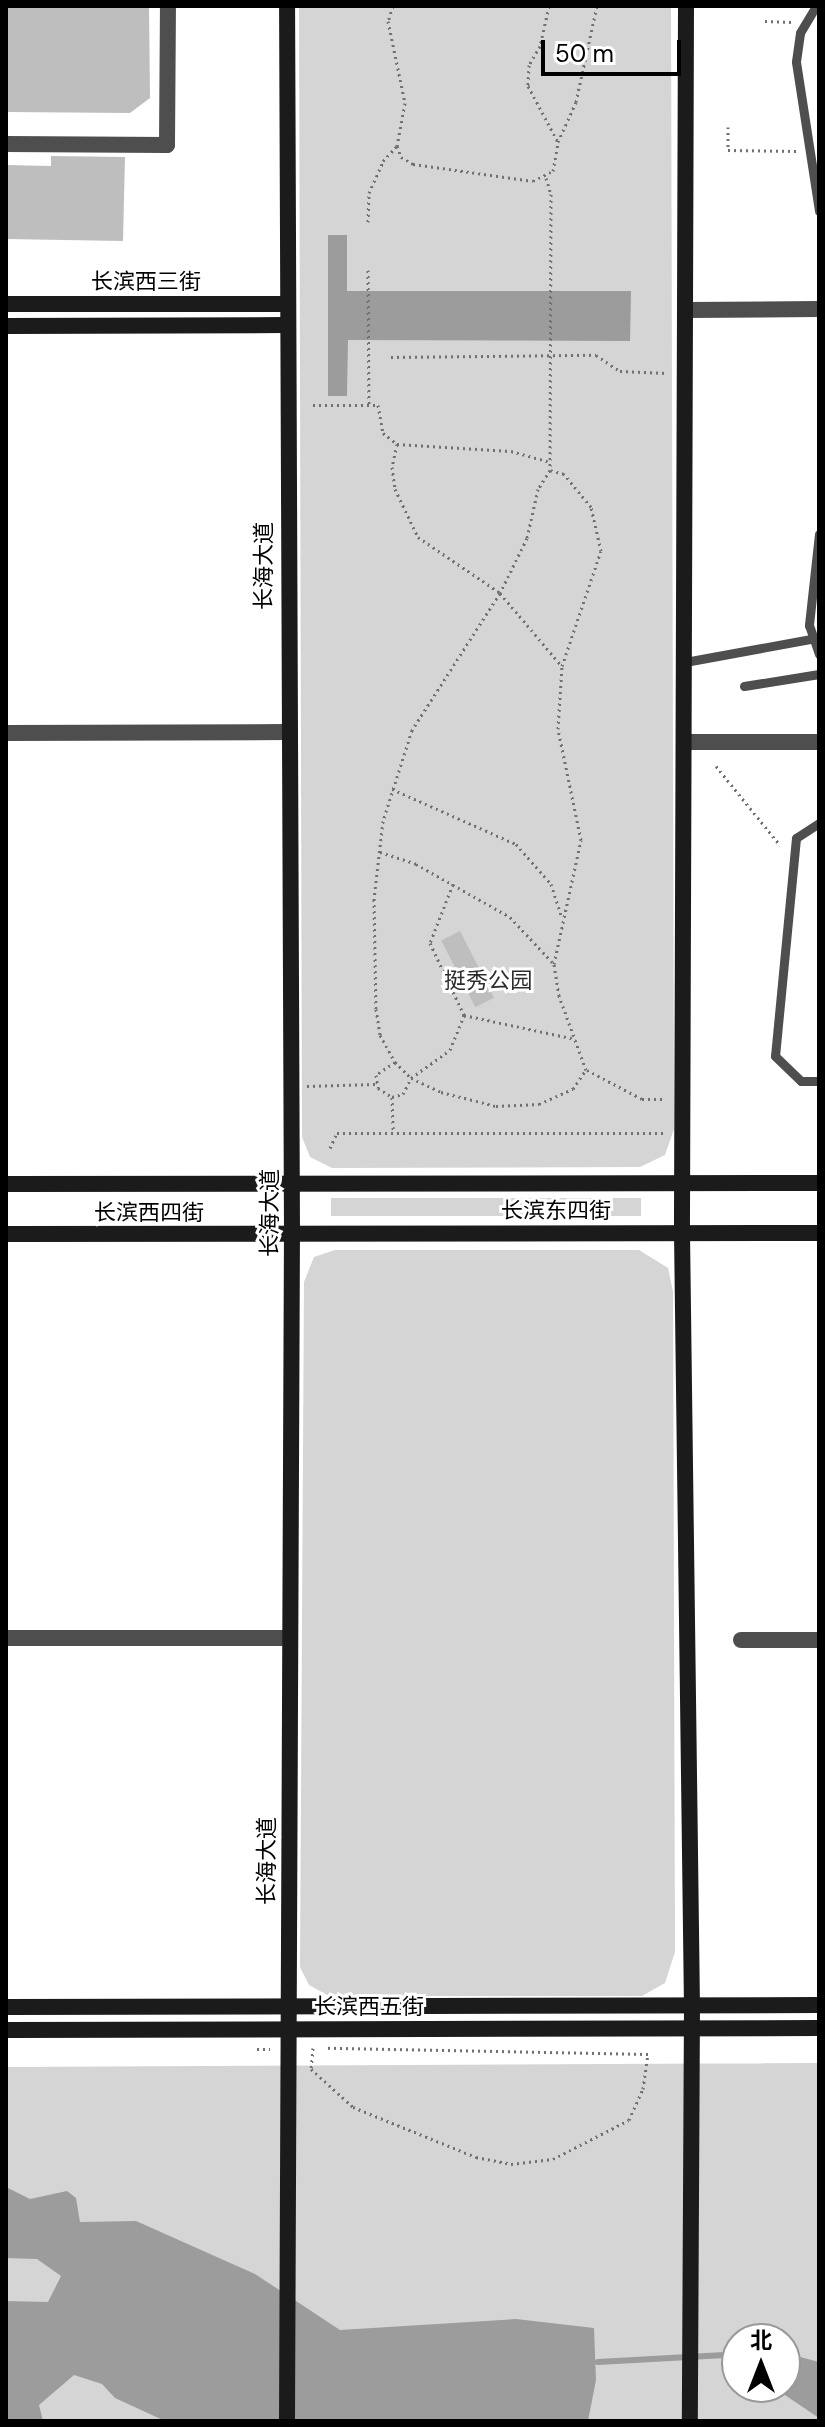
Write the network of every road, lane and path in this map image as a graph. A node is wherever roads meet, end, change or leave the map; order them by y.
1 (168, 6) edge
2 (287, 6) edge
3 (393, 6) edge
4 (549, 6) edge
5 (597, 6) edge
6 (686, 6) edge
7 (816, 6) edge
8 (765, 21) dead end
9 (805, 22) junction
10 (728, 127) dead end
11 (558, 142) junction
12 (6, 144) edge
13 (397, 146) junction
14 (809, 151) junction
15 (546, 178) junction
16 (819, 211) edge
17 (368, 222) dead end
18 (368, 270) dead end
19 (6, 304) edge
20 (285, 304) junction
21 (819, 309) edge
22 (687, 310) junction
23 (285, 325) junction
24 (6, 326) edge
25 (550, 356) junction
26 (391, 357) dead end
27 (687, 373) junction
28 (313, 405) dead end
29 (369, 405) junction
30 (397, 444) junction
31 (550, 462) junction
32 (550, 470) junction
33 (819, 534) edge
34 (500, 593) junction
35 (810, 639) junction
36 (819, 654) edge
37 (685, 662) junction
38 (562, 666) junction
39 (819, 674) edge
40 (744, 686) dead end
41 (287, 732) junction
42 (6, 733) edge
43 (685, 742) junction
44 (819, 742) edge
45 (716, 766) dead end
46 (392, 789) junction
47 (819, 823) edge
48 (380, 852) junction
49 (793, 860) junction
50 (453, 884) junction
51 (561, 916) junction
52 (554, 964) junction
53 (464, 1015) junction
54 (577, 1040) junction
55 (395, 1062) junction
56 (586, 1070) junction
57 (411, 1078) junction
58 (819, 1081) edge
59 (376, 1084) junction
60 (291, 1086) junction
61 (392, 1097) junction
62 (668, 1099) dead end
63 (393, 1132) junction
64 (665, 1133) dead end
65 (330, 1148) dead end
66 (682, 1183) junction
67 (819, 1183) edge
68 (6, 1184) edge
69 (292, 1185) junction
70 (682, 1233) junction
71 (819, 1233) edge
72 (6, 1234) edge
73 (292, 1234) junction
74 (6, 1638) edge
75 (289, 1638) junction
76 (741, 1640) dead end
77 (819, 1640) edge
78 (692, 2005) junction
79 (819, 2005) edge
80 (6, 2007) edge
81 (289, 2007) junction
82 (692, 2028) junction
83 (819, 2028) edge
84 (6, 2030) edge
85 (289, 2030) junction
86 (313, 2048) junction
87 (257, 2049) dead end
88 (288, 2049) junction
89 (287, 2421) edge
90 (690, 2421) edge

1 - 12 street
2 - 20 street, 长海大道
3 - 13 path
4 - 11 path
5 - 11 path
6 - 22 street
7 - 9 lane
8 - 9 path
9 - 14 lane
10 - 14 path
11 - 15 path
13 - 15 path
13 - 17 path
14 - 16 lane
15 - 25 path
18 - 29 path
19 - 20 street, 长滨西三街
20 - 23 street, 长海大道
21 - 22 street
22 - 27 street
23 - 24 street, 长滨西三街
23 - 41 street, 长海大道
25 - 26 path
25 - 27 path
25 - 31 path
27 - 37 street
28 - 29 path
29 - 30 path
30 - 31 path
30 - 34 path
31 - 32 path
32 - 34 path
32 - 38 path
33 - 35 lane
34 - 38 path
34 - 46 path
35 - 36 lane
35 - 37 lane
37 - 43 street
38 - 51 path
39 - 40 lane
41 - 42 street
41 - 60 street, 长海大道
43 - 44 street
43 - 66 street
45 - 49 path
46 - 48 path
46 - 51 path
47 - 49 lane
48 - 50 path
48 - 55 path
49 - 58 lane
50 - 52 path
50 - 53 path
51 - 52 path
52 - 54 path
53 - 54 path
53 - 57 path
54 - 56 path
55 - 57 path
55 - 59 path
56 - 57 path
56 - 62 path
57 - 61 path
59 - 60 path
59 - 61 path
60 - 69 street, 长海大道
61 - 63 path
63 - 64 path
63 - 65 path
66 - 67 street, 长滨东四街
66 - 69 street, 长滨东四街
66 - 70 street
68 - 69 street, 长滨西四街
69 - 73 street, 长海大道
70 - 71 street, 长滨东四街
70 - 73 street, 长滨东四街
70 - 78 street
72 - 73 street, 长滨西四街
73 - 75 street, 长海大道
74 - 75 street
75 - 81 street, 长海大道
76 - 77 street
78 - 79 street, 长滨西五街
78 - 81 street, 长滨西五街
78 - 82 street
80 - 81 street, 长滨西五街
81 - 85 street, 长海大道
82 - 83 street, 长滨西五街
82 - 85 street, 长滨西五街
82 - 90 street
84 - 85 street, 长滨西五街
85 - 88 street, 长海大道
86 - 86 path
86 - 88 path
87 - 88 path
88 - 89 street, 长海大道

